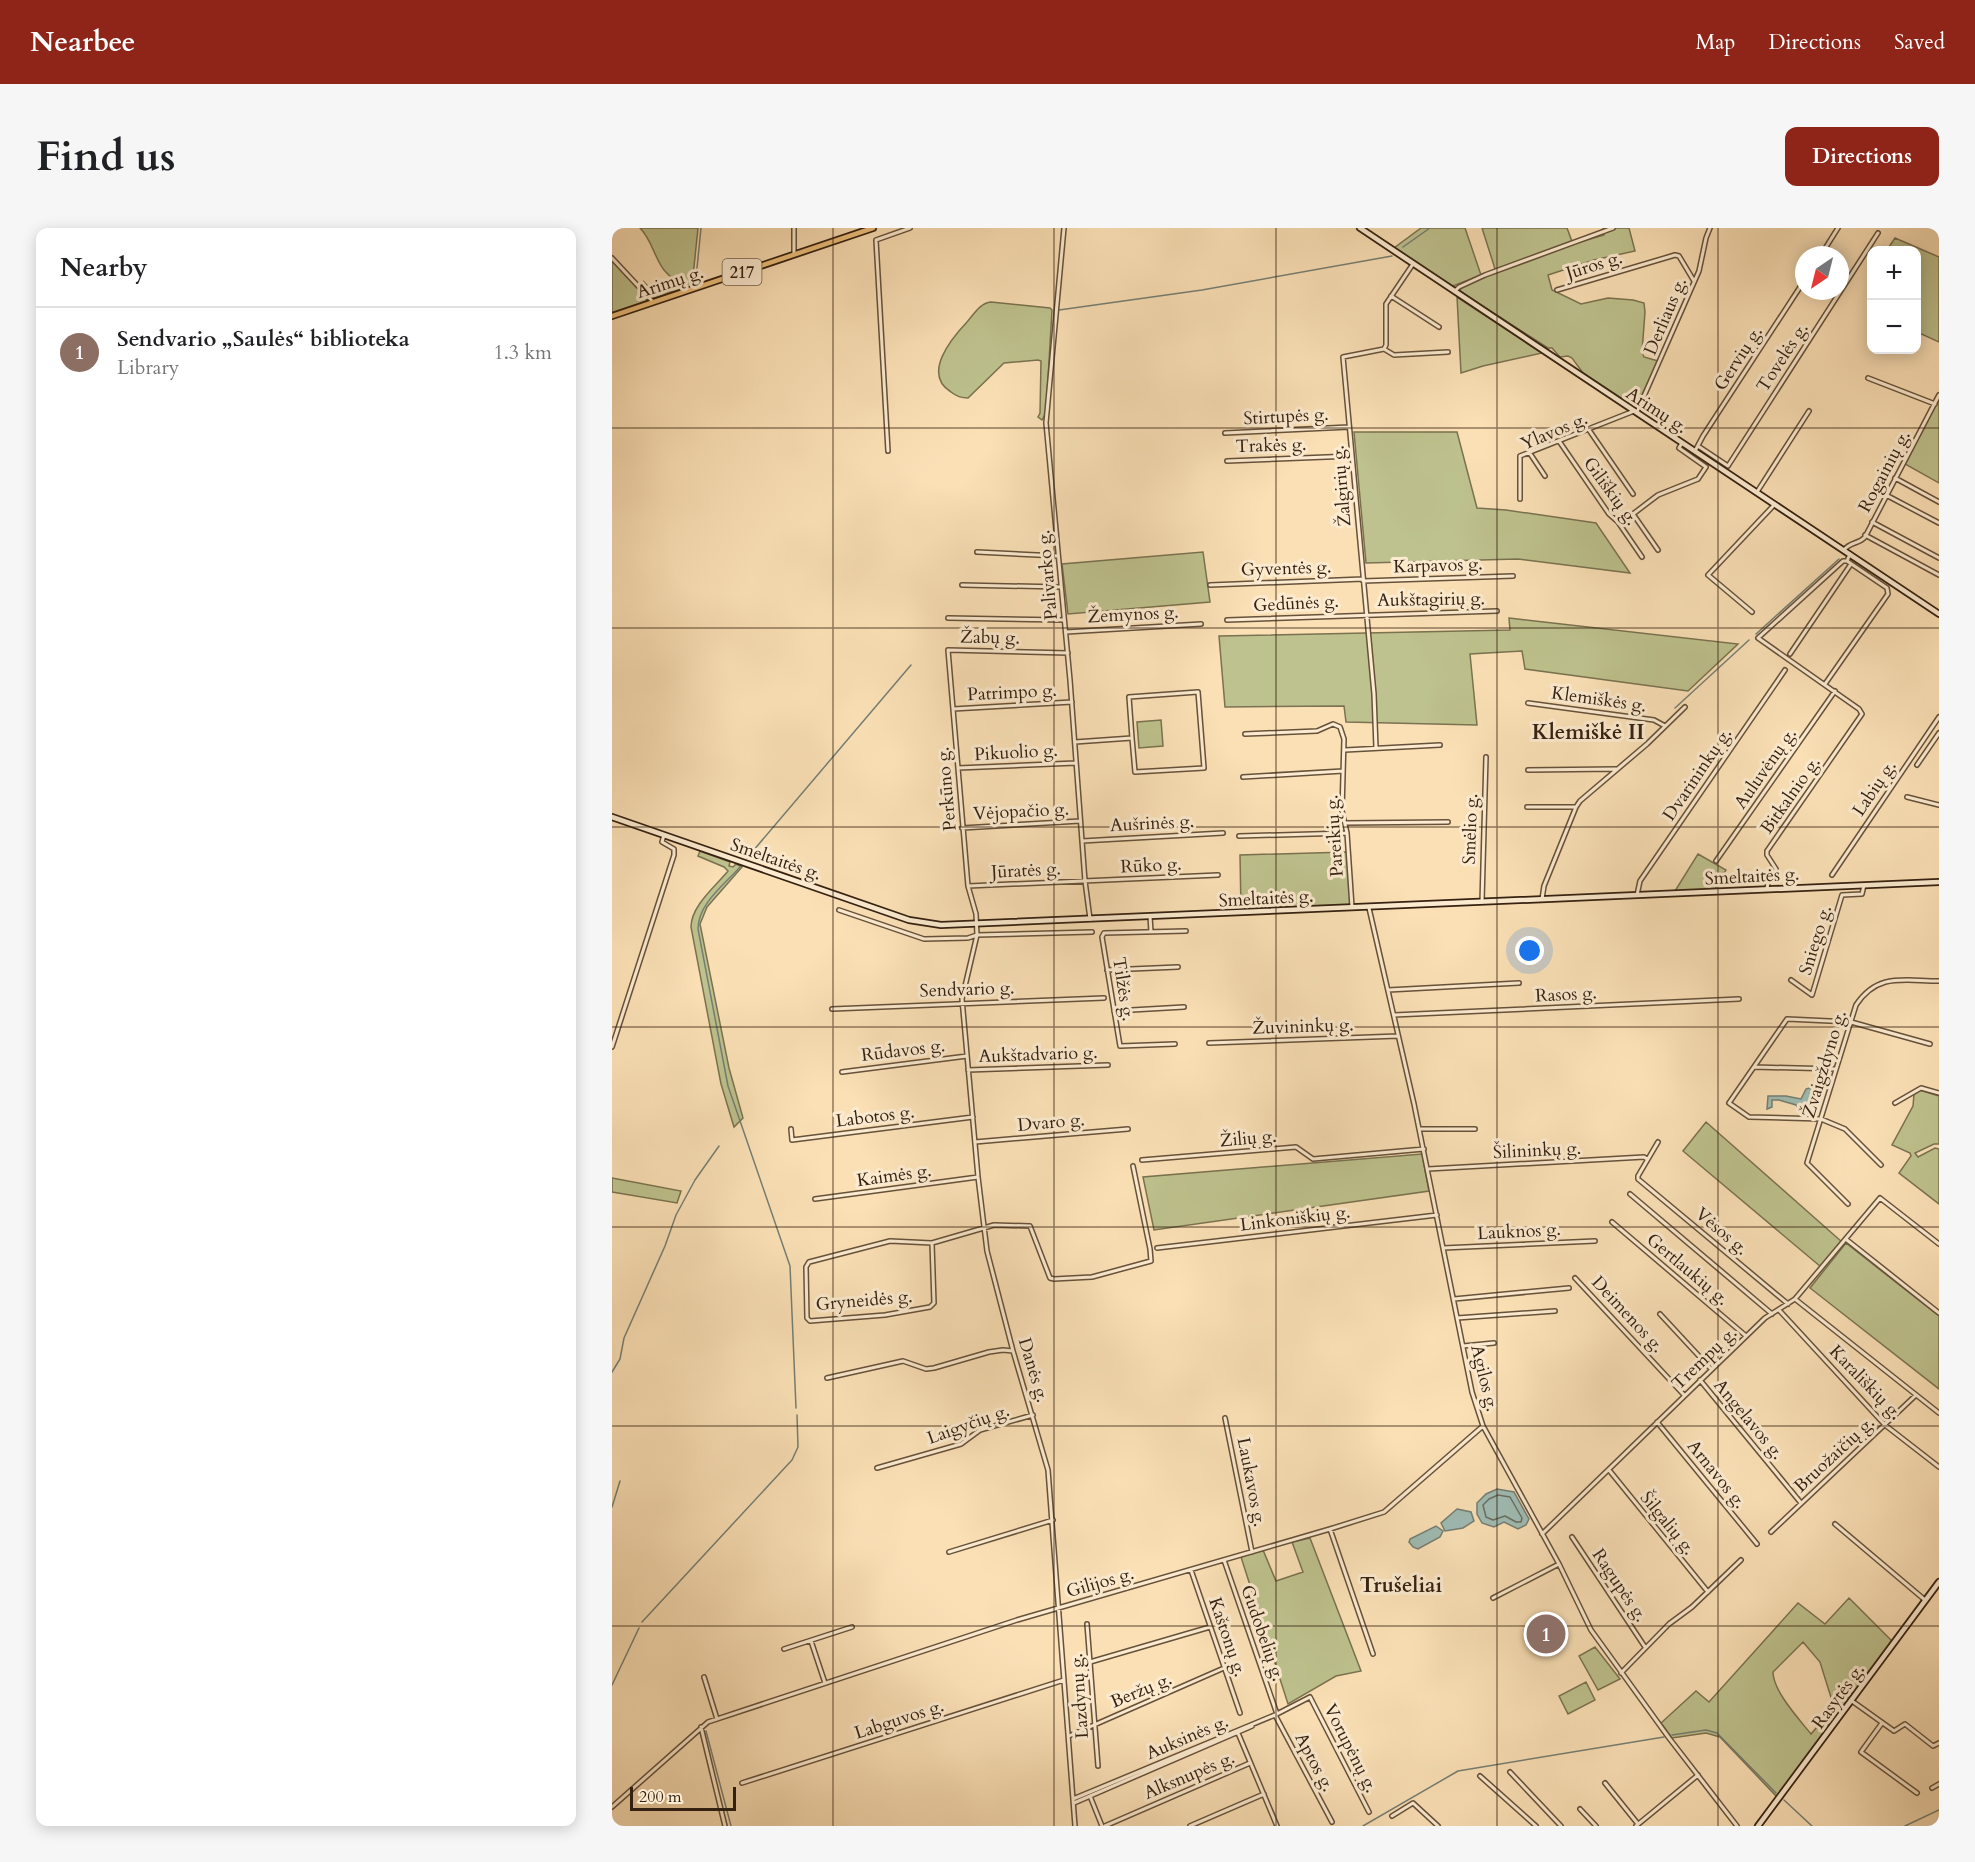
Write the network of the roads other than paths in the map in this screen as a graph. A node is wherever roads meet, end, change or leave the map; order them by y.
1 (794, 228) edge
2 (873, 228) edge
3 (910, 228) edge
4 (1064, 228) edge
5 (1360, 228) edge
6 (1613, 228) edge
7 (1710, 228) edge
8 (1838, 228) edge
9 (1878, 233) dead end
10 (1827, 246) edge
11 (794, 254) junction
12 (612, 258) edge
13 (1413, 264) junction
14 (1694, 281) junction
15 (1557, 290) dead end
16 (1455, 291) junction
17 (1795, 295) edge
18 (1391, 296) junction
19 (653, 302) junction
20 (612, 316) edge
21 (1439, 327) dead end
22 (1384, 350) junction
23 (1448, 352) dead end
24 (1868, 378) dead end
25 (1939, 395) edge
26 (1935, 404) junction
27 (1809, 411) dead end
28 (1635, 412) junction
29 (1349, 427) junction
30 (1589, 430) junction
31 (1225, 433) dead end
32 (1559, 441) junction
33 (1682, 442) junction
34 (1697, 448) junction
35 (888, 451) dead end
36 (1529, 452) junction
37 (1352, 456) junction
38 (1227, 461) dead end
39 (1545, 476) dead end
40 (1895, 478) junction
41 (1757, 492) junction
42 (1633, 494) dead end
43 (1886, 495) junction
44 (1520, 499) dead end
45 (1939, 502) edge
46 (1775, 504) junction
47 (1872, 522) junction
48 (1939, 523) edge
49 (1865, 535) junction
50 (1658, 550) dead end
51 (1844, 550) junction
52 (977, 552) dead end
53 (1850, 554) junction
54 (1058, 556) junction
55 (1642, 557) dead end
56 (1939, 558) edge
57 (1847, 561) junction
58 (1851, 564) junction
59 (1939, 575) edge
60 (1514, 576) dead end
61 (1363, 580) junction
62 (962, 585) dead end
63 (1210, 585) dead end
64 (1061, 587) junction
65 (1497, 611) dead end
66 (1752, 612) dead end
67 (1366, 614) junction
68 (1939, 614) edge
69 (948, 618) dead end
70 (1064, 620) junction
71 (1227, 620) dead end
72 (1201, 624) dead end
73 (1066, 632) junction
74 (948, 650) joint
75 (1068, 653) junction
76 (1790, 654) dead end
77 (1785, 670) dead end
78 (1825, 684) junction
79 (1835, 691) junction
80 (1072, 702) junction
81 (1528, 704) dead end
82 (1685, 708) dead end
83 (953, 709) junction
84 (1939, 717) edge
85 (1665, 726) junction
86 (1939, 733) edge
87 (1245, 734) dead end
88 (1132, 738) junction
89 (1074, 742) junction
90 (1440, 745) dead end
91 (1376, 748) junction
92 (1345, 750) junction
93 (1486, 757) dead end
94 (1076, 763) junction
95 (1917, 765) dead end
96 (957, 768) junction
97 (1618, 769) junction
98 (1528, 770) dead end
99 (1343, 771) junction
100 (1243, 777) dead end
101 (1907, 797) dead end
102 (1939, 805) edge
103 (1527, 807) dead end
104 (1576, 807) junction
105 (612, 817) edge
106 (1081, 821) junction
107 (1448, 822) dead end
108 (1345, 823) junction
109 (962, 828) junction
110 (1223, 832) dead end
111 (1347, 833) junction
112 (664, 835) junction
113 (1239, 836) dead end
114 (1082, 841) junction
115 (1716, 861) dead end
116 (1218, 875) dead end
117 (1832, 875) dead end
118 (1085, 881) junction
119 (1939, 882) edge
120 (1864, 885) junction
121 (968, 886) junction
122 (1767, 889) junction
123 (1636, 895) junction
124 (1542, 899) junction
125 (1482, 902) junction
126 (1369, 907) junction
127 (1352, 908) junction
128 (839, 910) dead end
129 (1150, 916) junction
130 (1090, 919) junction
131 (977, 924) junction
132 (1186, 931) dead end
133 (1092, 932) dead end
134 (1151, 932) junction
135 (977, 935) junction
136 (1178, 967) dead end
137 (1107, 970) junction
138 (1791, 980) dead end
139 (1939, 981) edge
140 (1519, 983) dead end
141 (1388, 990) junction
142 (1104, 998) dead end
143 (1739, 999) dead end
144 (962, 1003) junction
145 (1184, 1007) dead end
146 (832, 1009) dead end
147 (1114, 1011) junction
148 (1394, 1016) junction
149 (1851, 1022) junction
150 (1398, 1035) junction
151 (1209, 1043) dead end
152 (1174, 1044) dead end
153 (1930, 1044) dead end
154 (612, 1047) edge
155 (967, 1056) junction
156 (1108, 1065) dead end
157 (1755, 1067) junction
158 (1836, 1069) junction
159 (969, 1070) junction
160 (842, 1072) dead end
161 (1939, 1093) edge
162 (1895, 1103) dead end
163 (973, 1117) junction
164 (1821, 1119) junction
165 (791, 1129) dead end
166 (1128, 1129) dead end
167 (1419, 1129) junction
168 (1475, 1129) dead end
169 (975, 1142) junction
170 (1658, 1142) dead end
171 (1424, 1149) junction
172 (1647, 1159) junction
173 (1142, 1160) dead end
174 (1881, 1165) dead end
175 (1133, 1166) dead end
176 (1428, 1169) junction
177 (978, 1177) junction
178 (1630, 1194) dead end
179 (814, 1199) dead end
180 (1848, 1204) dead end
181 (1437, 1215) junction
182 (1612, 1222) dead end
183 (983, 1228) junction
184 (1846, 1240) junction
185 (1595, 1241) dead end
186 (932, 1243) junction
187 (1939, 1244) edge
188 (1156, 1248) dead end
189 (1443, 1248) junction
190 (1575, 1278) dead end
191 (1569, 1288) dead end
192 (1454, 1299) junction
193 (1795, 1299) junction
194 (1788, 1304) junction
195 (1779, 1310) junction
196 (1555, 1311) dead end
197 (1939, 1313) edge
198 (1660, 1314) dead end
199 (1772, 1314) junction
200 (1457, 1318) junction
201 (1746, 1336) junction
202 (1494, 1343) dead end
203 (1463, 1346) junction
204 (1013, 1351) junction
205 (1712, 1369) junction
206 (827, 1378) dead end
207 (1700, 1380) junction
208 (1684, 1395) junction
209 (1916, 1395) junction
210 (1939, 1413) edge
211 (1033, 1414) junction
212 (1225, 1418) dead end
213 (1657, 1422) junction
214 (1885, 1425) junction
215 (1483, 1426) junction
216 (1939, 1467) edge
217 (877, 1468) dead end
218 (1609, 1470) junction
219 (1801, 1503) junction
220 (1053, 1520) junction
221 (1835, 1524) dead end
222 (1330, 1529) junction
223 (1771, 1532) dead end
224 (1542, 1534) junction
225 (1572, 1537) dead end
226 (1757, 1544) dead end
227 (949, 1552) dead end
228 (1252, 1552) junction
229 (1224, 1560) junction
230 (1741, 1560) dead end
231 (1559, 1564) junction
232 (1191, 1570) junction
233 (1939, 1582) edge
234 (1708, 1592) junction
235 (1492, 1598) dead end
236 (1925, 1600) junction
237 (1059, 1608) junction
238 (1087, 1624) dead end
239 (852, 1627) dead end
240 (1210, 1627) junction
241 (811, 1641) junction
242 (1646, 1647) junction
243 (784, 1649) dead end
244 (1373, 1654) dead end
245 (1090, 1662) junction
246 (1224, 1668) junction
247 (1621, 1673) junction
248 (704, 1677) dead end
249 (1064, 1680) junction
250 (825, 1683) junction
251 (1310, 1697) joint
252 (1852, 1701) junction
253 (1240, 1713) dead end
254 (1276, 1714) junction
255 (717, 1719) junction
256 (1882, 1723) junction
257 (1095, 1724) junction
258 (1252, 1726) dead end
259 (701, 1727) junction
260 (1238, 1733) junction
261 (1069, 1736) junction
262 (1939, 1743) edge
263 (1250, 1763) junction
264 (1098, 1766) dead end
265 (1510, 1772) dead end
266 (1698, 1775) junction
267 (1480, 1776) dead end
268 (742, 1783) dead end
269 (1605, 1783) dead end
270 (1939, 1784) edge
271 (1932, 1788) dead end
272 (1917, 1793) dead end
273 (1264, 1794) junction
274 (1090, 1796) junction
275 (1073, 1801) junction
276 (612, 1807) edge
277 (1580, 1809) dead end
278 (1369, 1812) dead end
279 (1392, 1816) dead end
280 (1332, 1822) dead end
281 (1637, 1825) edge
282 (725, 1826) edge
283 (1075, 1826) edge
284 (1103, 1826) edge
285 (1190, 1826) edge
286 (1277, 1826) edge
287 (1438, 1826) edge
288 (1536, 1826) edge
289 (1561, 1826) edge
290 (1596, 1826) edge
291 (1737, 1826) edge
292 (1758, 1826) edge

1 - 11 street
2 - 11 main road, Arimų g. / 217
3 - 35 street
4 - 54 street, Palivarko g.
5 - 13 main road, Arimų g.
6 - 16 street
7 - 14 street, Derliaus g.
8 - 10 street
9 - 34 street, Tovelės g.
11 - 19 main road, Arimų g. / 217
12 - 19 street
13 - 16 main road, Arimų g.
13 - 18 street
14 - 15 street, Jūros g.
14 - 28 street, Derliaus g.
16 - 28 main road, Arimų g.
17 - 34 street, Gervių g.
18 - 21 street
18 - 22 street
19 - 20 main road, Arimų g. / 217
22 - 23 street
22 - 29 street, Žalgirių g.
24 - 26 street
25 - 26 street, Rogainių g.
26 - 40 street, Rogainių g.
27 - 41 street
28 - 30 street, Ylavos g.
28 - 33 main road, Arimų g.
29 - 31 street, Stirtupės g.
29 - 37 street, Žalgirių g.
30 - 32 street, Ylavos g.
30 - 42 street
32 - 36 street, Ylavos g.
32 - 55 street, Giliškių g.
33 - 34 main road, Arimų g.
33 - 50 street
34 - 41 main road, Arimų g.
36 - 39 street
36 - 44 street, Ylavos g.
37 - 38 street, Trakės g.
37 - 61 street, Žalgirių g.
40 - 43 street, Rogainių g.
40 - 45 street
41 - 46 main road, Arimų g.
43 - 47 street, Rogainių g.
43 - 48 street
46 - 51 main road, Arimų g.
46 - 66 street
47 - 49 street, Rogainių g.
47 - 56 street
49 - 51 street, Rogainių g.
49 - 59 street
51 - 53 main road, Arimų g.
52 - 54 street
53 - 57 street
53 - 68 main road, Arimų g.
54 - 64 street, Palivarko g.
57 - 58 street
57 - 78 street
58 - 76 street
58 - 78 street
60 - 61 street, Karpavos g.
61 - 63 street, Gyventės g.
61 - 67 street, Žalgirių g.
62 - 64 street
64 - 70 street, Palivarko g.
65 - 67 street, Aukštagirių g.
67 - 71 street, Gedūnės g.
67 - 91 street, Žalgirių g.
69 - 70 street
70 - 73 street, Palivarko g.
72 - 73 street, Žemynos g.
73 - 75 street, Palivarko g.
74 - 75 street, Žabų g.
74 - 83 street, Perkūno g.
75 - 80 street, Palivarko g.
77 - 123 street, Dvarininkų g.
78 - 79 street
79 - 115 street, Auluvėnų g.
79 - 122 street, Bitkalnio g.
80 - 83 street, Patrimpo g.
80 - 89 street, Palivarko g.
81 - 85 street, Klemiškės g.
82 - 85 street
83 - 96 street, Perkūno g.
84 - 117 street, Labių g.
85 - 97 street
86 - 95 street
87 - 92 street, Pareikių g.
88 - 88 street
88 - 89 street
89 - 94 street, Palivarko g.
90 - 91 street
91 - 92 street
92 - 99 street, Pareikių g.
93 - 125 street, Smėlio g.
94 - 96 street, Pikuolio g.
94 - 106 street, Palivarko g.
96 - 109 street, Perkūno g.
97 - 98 street
97 - 104 street
99 - 100 street
99 - 108 street, Pareikių g.
101 - 102 street
103 - 104 street
104 - 124 street
105 - 112 main road, Smeltaitės g.
106 - 109 street, Vėjopačio g.
106 - 114 street, Palivarko g.
107 - 108 street
108 - 111 street, Pareikių g.
109 - 121 street, Perkūno g.
110 - 114 street, Aušrinės g.
111 - 113 street
111 - 127 street, Pareikių g.
112 - 131 main road, Smeltaitės g.
112 - 154 street
114 - 118 street, Palivarko g.
116 - 118 street, Rūko g.
118 - 121 street, Jūratės g.
118 - 130 street, Palivarko g.
119 - 120 main road, Smeltaitės g.
120 - 122 main road, Smeltaitės g.
120 - 138 street, Sniego g.
121 - 131 street, Perkūno g.
122 - 123 main road, Smeltaitės g.
123 - 124 main road, Smeltaitės g.
124 - 125 main road, Smeltaitės g.
125 - 126 main road, Smeltaitės g.
126 - 127 main road, Smeltaitės g.
126 - 141 street, Agilos g.
127 - 129 main road, Smeltaitės g.
128 - 135 street
129 - 130 main road, Smeltaitės g.
129 - 134 street
130 - 131 main road, Smeltaitės g.
131 - 135 street, Danės g.
132 - 134 street
133 - 135 street
134 - 137 street, Tilžės g.
135 - 144 street, Danės g.
136 - 137 street
137 - 147 street, Tilžės g.
139 - 149 street, Žvaigždyno g.
140 - 141 street
141 - 148 street, Agilos g.
142 - 144 street, Sendvario g.
143 - 148 street, Rasos g.
144 - 146 street, Sendvario g.
144 - 155 street, Danės g.
145 - 147 street
147 - 152 street, Tilžės g.
148 - 150 street, Agilos g.
149 - 153 street
149 - 157 street
149 - 158 street, Žvaigždyno g.
150 - 151 street, Žuvininkų g.
150 - 167 street, Agilos g.
155 - 159 street, Danės g.
155 - 160 street, Rūdavos g.
156 - 159 street, Aukštadvario g.
157 - 158 street
157 - 164 street
158 - 164 street, Žvaigždyno g.
159 - 163 street, Danės g.
161 - 162 street
163 - 165 street, Labotos g.
163 - 169 street, Danės g.
164 - 174 street
164 - 180 street, Žvaigždyno g.
166 - 169 street, Dvaro g.
167 - 168 street
167 - 171 street, Agilos g.
169 - 177 street, Danės g.
170 - 172 street
171 - 173 street, Žilių g.
171 - 176 street, Agilos g.
172 - 176 street, Šilininkų g.
172 - 194 street, Vėsos g.
175 - 183 street, Gryneidės g.
176 - 181 street, Agilos g.
177 - 179 street, Kaimės g.
177 - 183 street, Danės g.
178 - 199 street
181 - 188 street, Linkoniškių g.
181 - 189 street, Agilos g.
182 - 201 street, Gertlaukių g.
183 - 186 street, Gryneidės g.
183 - 204 street, Danės g.
184 - 187 street, Trempų g.
184 - 193 street, Trempų g.
184 - 197 street
185 - 189 street, Lauknos g.
186 - 186 street, Gryneidės g.
189 - 192 street, Agilos g.
190 - 208 street, Deimenos g.
191 - 192 street
192 - 200 street, Agilos g.
193 - 194 street, Trempų g.
193 - 209 street
194 - 195 street, Trempų g.
195 - 199 street, Trempų g.
195 - 214 street, Karališkių g.
196 - 200 street
198 - 205 street
199 - 201 street, Trempų g.
200 - 203 street, Agilos g.
201 - 205 street, Trempų g.
202 - 203 street
203 - 215 street, Agilos g.
204 - 206 street
204 - 211 street, Danės g.
205 - 207 street, Trempų g.
207 - 208 street, Trempų g.
207 - 219 street, Angelavos g.
208 - 213 street, Trempų g.
209 - 210 street
209 - 214 street, Bruožaičių g.
211 - 217 street, Laigyčių g.
211 - 220 street, Danės g.
212 - 228 street, Laukavos g.
213 - 218 street, Trempų g.
213 - 226 street, Arnavos g.
214 - 216 street, Karališkių g.
214 - 219 street, Bruožaičių g.
215 - 222 street, Gilijos g.
215 - 224 street, Agilos g.
218 - 224 street, Trempų g.
218 - 234 street, Šilgalių g.
219 - 223 street, Bruožaičių g.
220 - 227 street
220 - 237 street, Danės g.
221 - 236 street
222 - 228 street, Gilijos g.
222 - 244 street
224 - 231 street, Agilos g.
225 - 242 street, Ragupės g.
228 - 229 street, Gilijos g.
229 - 232 street, Gilijos g.
229 - 254 street, Gudobelių g.
230 - 234 street
231 - 235 street
231 - 247 street, Agilos g.
232 - 237 street, Gilijos g.
232 - 240 street, Kaštonų g.
233 - 236 main road, Rasytės g.
234 - 242 street
236 - 252 main road, Rasytės g.
237 - 249 street, Danės g.
237 - 250 street, Gilijos g.
238 - 245 street, Lazdynų g.
239 - 241 street
240 - 245 street
240 - 246 street, Kaštonų g.
241 - 243 street
241 - 250 street
242 - 247 street
245 - 257 street, Lazdynų g.
246 - 253 street, Kaštonų g.
246 - 257 street, Beržų g.
247 - 266 street, Agilos g.
248 - 255 street
249 - 261 street, Danės g.
249 - 268 street, Labguvos g.
250 - 255 street, Gilijos g.
251 - 254 street, Auksinės g.
251 - 278 street, Vorupėnų g.
252 - 256 street
252 - 292 main road, Rasytės g.
254 - 275 street, Auksinės g.
254 - 280 street, Aptos g.
255 - 259 street, Gilijos g.
256 - 262 street
256 - 272 street
257 - 261 street, Beržų g.
257 - 264 street, Lazdynų g.
258 - 260 street
259 - 276 street, Gilijos g.
259 - 282 street
260 - 263 street
260 - 274 street
261 - 275 street, Danės g.
263 - 273 street
263 - 284 street, Alksnupės g.
265 - 289 street
266 - 281 street
266 - 291 street, Agilos g.
267 - 288 street
269 - 281 street
270 - 271 street
273 - 285 street
273 - 286 street
274 - 275 street
274 - 284 street
275 - 283 street, Danės g.
277 - 290 street
279 - 287 street

